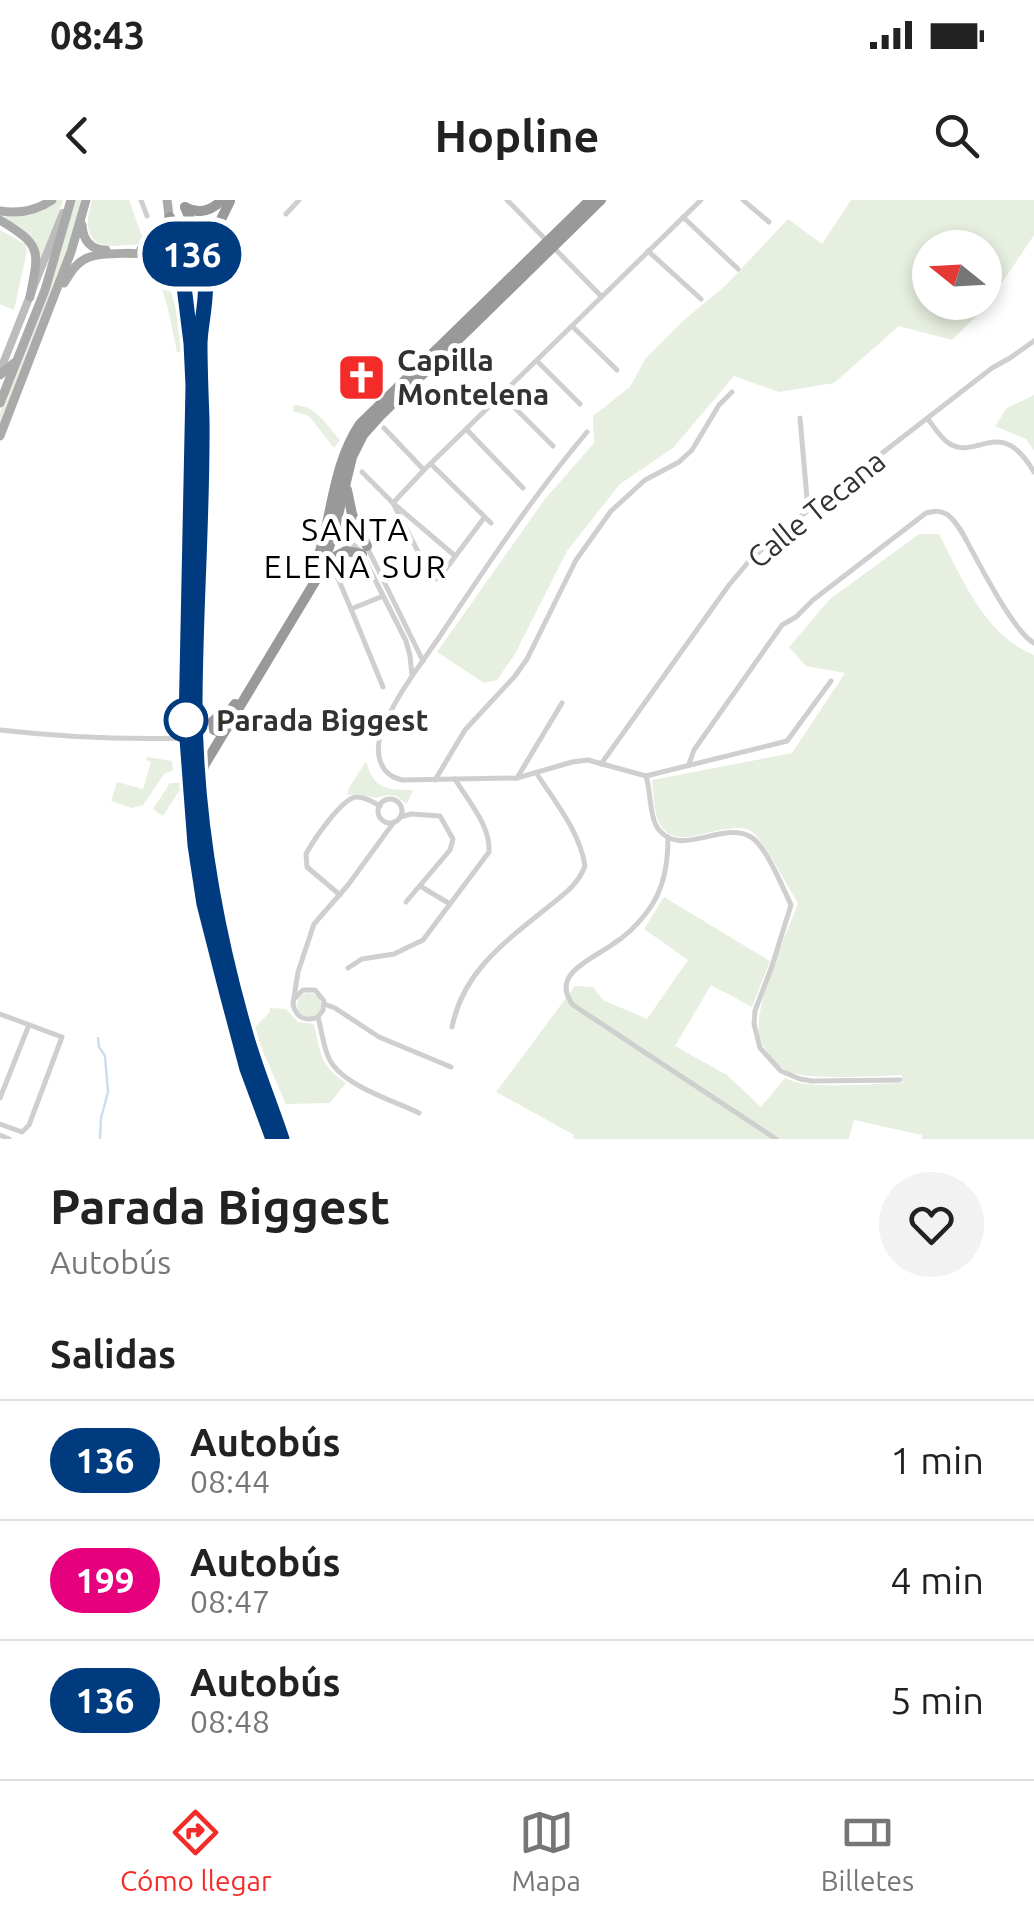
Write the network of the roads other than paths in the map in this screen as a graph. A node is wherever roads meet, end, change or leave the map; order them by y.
1 (52, 200) edge
2 (70, 200) edge
3 (86, 200) edge
4 (141, 200) edge
5 (167, 200) edge
6 (222, 200) edge
7 (231, 200) edge
8 (299, 200) edge
9 (507, 200) edge
10 (590, 200) edge
11 (601, 200) edge
12 (700, 200) edge
13 (744, 200) edge
14 (184, 203) edge
15 (0, 211) edge
16 (83, 212) junction
17 (286, 214) dead end
18 (148, 216) dead end
19 (170, 217) junction
20 (683, 217) junction
21 (0, 220) edge
22 (769, 222) dead end
23 (550, 244) junction
24 (648, 251) junction
25 (738, 269) dead end
26 (208, 284) junction
27 (601, 296) junction
28 (30, 297) junction
29 (54, 298) junction
30 (185, 300) junction
31 (701, 300) dead end
32 (206, 305) junction
33 (572, 326) junction
34 (1034, 341) edge
35 (16, 361) junction
36 (537, 361) junction
37 (617, 370) dead end
38 (0, 373) edge
39 (732, 392) dead end
40 (502, 395) junction
41 (0, 403) edge
42 (580, 404) dead end
43 (800, 418) dead end
44 (927, 419) junction
45 (384, 428) dead end
46 (466, 430) junction
47 (587, 432) dead end
48 (0, 436) edge
49 (553, 446) dead end
50 (431, 464) junction
51 (424, 470) junction
52 (362, 472) dead end
53 (1034, 472) edge
54 (345, 481) junction
55 (523, 488) dead end
56 (393, 503) junction
57 (809, 511) junction
58 (484, 518) junction
59 (491, 523) dead end
60 (335, 531) junction
61 (364, 550) junction
62 (454, 555) junction
63 (330, 565) junction
64 (383, 596) junction
65 (351, 609) junction
66 (1034, 643) edge
67 (423, 661) junction
68 (196, 675) junction
69 (412, 679) junction
70 (831, 681) dead end
71 (383, 688) dead end
72 (562, 702) dead end
73 (218, 717) junction
74 (230, 725) junction
75 (0, 730) edge
76 (186, 738) junction
77 (601, 764) junction
78 (689, 764) junction
79 (537, 774) junction
80 (646, 776) junction
81 (517, 778) junction
82 (455, 779) junction
83 (434, 780) junction
84 (200, 786) junction
85 (399, 803) junction
86 (380, 806) junction
87 (411, 814) junction
88 (381, 818) junction
89 (397, 820) junction
90 (387, 834) junction
91 (668, 837) junction
92 (420, 886) junction
93 (340, 895) junction
94 (406, 902) dead end
95 (450, 904) junction
96 (348, 968) dead end
97 (298, 972) junction
98 (309, 989) junction
99 (295, 998) junction
100 (324, 1007) junction
101 (0, 1014) edge
102 (317, 1018) junction
103 (28, 1025) junction
104 (452, 1027) dead end
105 (452, 1067) dead end
106 (900, 1080) dead end
107 (0, 1098) edge
108 (419, 1113) dead end
109 (0, 1124) edge
110 (0, 1135) edge
111 (10, 1139) edge
112 (273, 1139) edge
113 (282, 1139) edge
114 (776, 1139) edge

1 - 15 main road
2 - 28 street
2 - 35 main road
3 - 16 main road
4 - 18 street
5 - 19 main road
6 - 14 highway
7 - 26 highway
8 - 17 street
9 - 23 street
10 - 23 highway
11 - 23 highway
12 - 20 street
13 - 22 street
14 - 26 highway
16 - 19 main road
16 - 29 main road
19 - 30 highway
20 - 24 street
20 - 25 street
21 - 28 main road
23 - 27 street
23 - 54 highway
23 - 73 highway
24 - 27 street
24 - 31 street
26 - 32 highway
27 - 33 street
28 - 38 street
29 - 30 main road
29 - 48 main road
30 - 32 highway
30 - 76 highway
32 - 68 highway
33 - 36 street
33 - 37 street
34 - 44 street, Calle Tecana
35 - 38 main road
35 - 41 main road
36 - 40 street
36 - 42 street
39 - 83 street
40 - 46 street
40 - 49 street
43 - 57 street
44 - 53 street
44 - 57 street, Calle Tecana
45 - 51 street
46 - 50 street
46 - 55 street
47 - 67 street
50 - 51 street
50 - 58 street
51 - 56 street
52 - 56 street
54 - 60 highway
54 - 61 highway
56 - 62 street
56 - 62 street
57 - 77 street, Calle Tecana
58 - 59 street
58 - 62 street
60 - 61 street
60 - 63 highway
61 - 63 highway
61 - 64 street
61 - 67 street
63 - 65 street
63 - 74 highway
64 - 65 street
64 - 69 street
65 - 71 street
66 - 78 street
67 - 69 street
68 - 73 highway
68 - 84 highway
69 - 83 street
70 - 78 street
72 - 81 street
73 - 74 highway
74 - 84 highway
75 - 76 street
76 - 112 highway
77 - 79 street
77 - 80 street
78 - 80 street
79 - 81 street
79 - 104 street
80 - 91 street
81 - 82 street
82 - 83 street
82 - 95 street
84 - 113 highway
85 - 86 street
85 - 87 street
85 - 89 street
86 - 88 street
86 - 93 street
87 - 89 street
87 - 92 street
88 - 89 street
88 - 90 street
89 - 90 street
90 - 93 street
91 - 106 street
91 - 114 street
92 - 94 street
92 - 95 street
93 - 97 street
95 - 96 street
97 - 98 street
97 - 99 street
98 - 99 street
98 - 100 street
99 - 102 street
100 - 102 street
100 - 105 street
101 - 103 street
102 - 108 street
103 - 107 street
103 - 109 street
110 - 111 street

